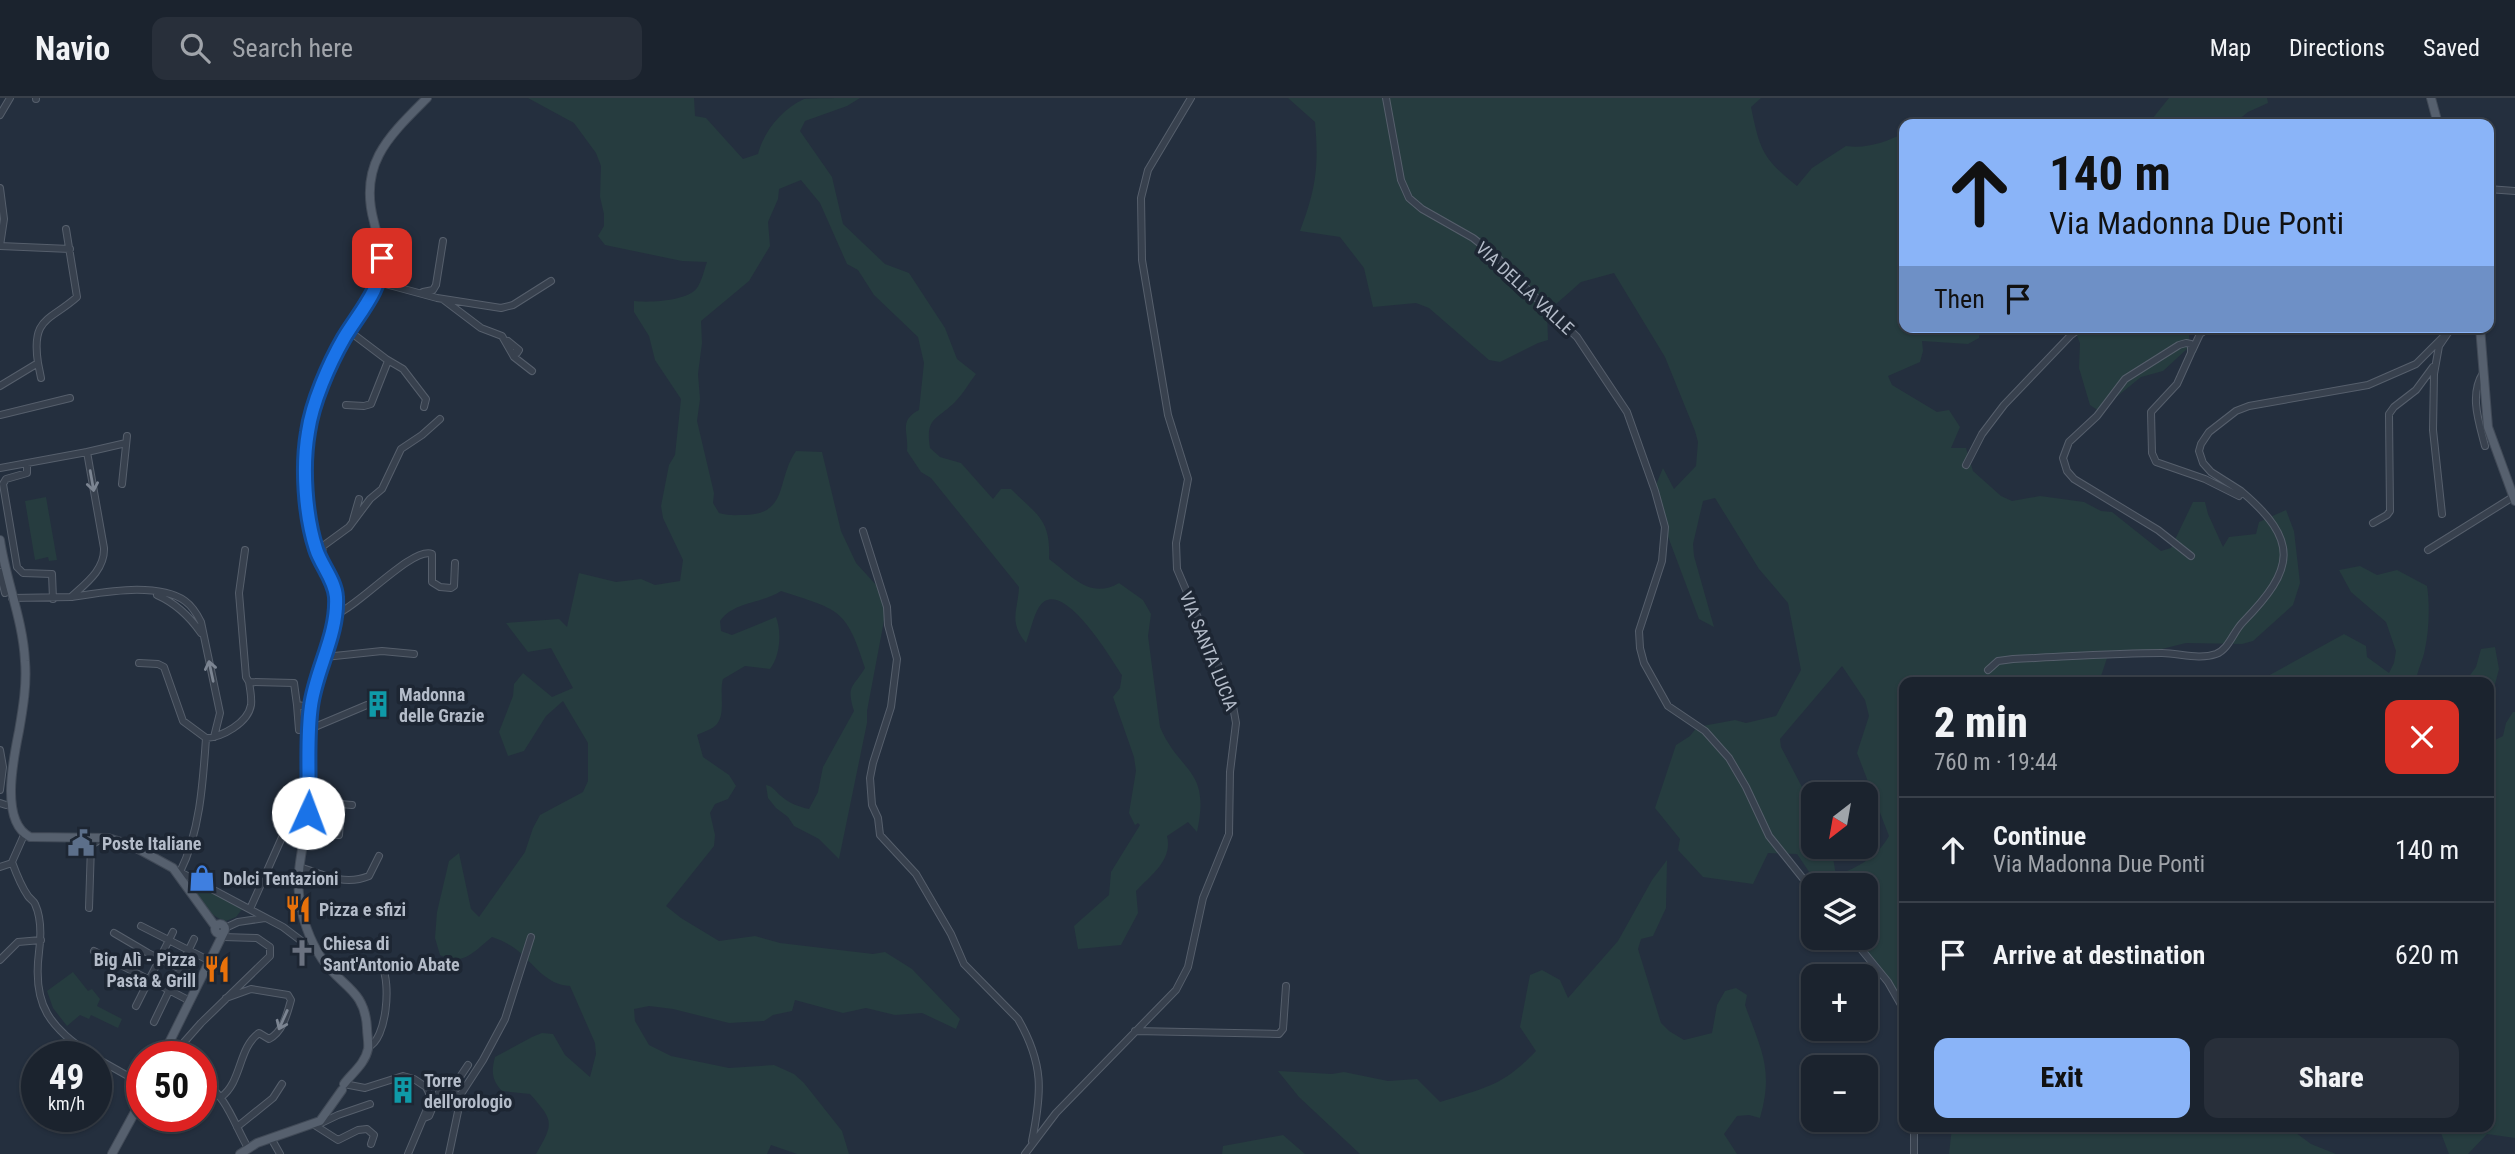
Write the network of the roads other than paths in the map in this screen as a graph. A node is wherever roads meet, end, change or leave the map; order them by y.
1 (10, 98) edge
2 (426, 98) edge
3 (1191, 98) edge
4 (1386, 98) edge
5 (2431, 98) edge
6 (0, 115) edge
7 (2437, 119) edge
8 (0, 188) edge
9 (2494, 189) edge
10 (2515, 191) edge
11 (66, 229) dead end
12 (443, 240) dead end
13 (0, 246) edge
14 (70, 249) junction
15 (551, 281) dead end
16 (378, 282) junction
17 (419, 293) junction
18 (436, 298) junction
19 (349, 331) junction
20 (2074, 333) edge
21 (2203, 333) edge
22 (2480, 333) edge
23 (2445, 335) joint
24 (2190, 356) junction
25 (388, 361) junction
26 (2436, 362) junction
27 (38, 363) junction
28 (532, 371) dead end
29 (2483, 373) junction
30 (41, 378) dead end
31 (0, 387) edge
32 (70, 398) dead end
33 (346, 405) dead end
34 (424, 407) dead end
35 (0, 415) edge
36 (440, 419) dead end
37 (2485, 446) dead end
38 (87, 452) junction
39 (27, 464) junction
40 (1966, 465) dead end
41 (0, 468) edge
42 (122, 484) dead end
43 (2241, 491) junction
44 (359, 499) dead end
45 (2514, 499) edge
46 (2442, 513) dead end
47 (2373, 523) dead end
48 (349, 527) junction
49 (863, 531) dead end
50 (0, 540) edge
51 (245, 550) dead end
52 (2428, 550) dead end
53 (2191, 556) dead end
54 (321, 562) junction
55 (455, 563) dead end
56 (0, 572) edge
57 (7, 593) edge
58 (71, 597) junction
59 (53, 599) junction
60 (335, 615) junction
61 (414, 654) dead end
62 (325, 657) junction
63 (138, 663) dead end
64 (1988, 670) dead end
65 (249, 682) junction
66 (297, 705) junction
67 (368, 705) dead end
68 (311, 707) junction
69 (310, 729) junction
70 (299, 730) dead end
71 (210, 738) junction
72 (0, 750) edge
73 (0, 790) edge
74 (3, 804) edge
75 (352, 805) dead end
76 (308, 808) junction
77 (340, 823) dead end
78 (306, 833) junction
79 (24, 835) junction
80 (108, 838) junction
81 (380, 856) dead end
82 (12, 863) junction
83 (0, 867) edge
84 (300, 867) junction
85 (176, 870) junction
86 (1801, 876) edge
87 (89, 908) dead end
88 (252, 912) junction
89 (238, 922) junction
90 (141, 926) dead end
91 (307, 929) junction
92 (220, 931) junction
93 (173, 932) dead end
94 (114, 933) dead end
95 (297, 936) junction
96 (531, 937) dead end
97 (194, 939) dead end
98 (41, 940) junction
99 (169, 940) junction
100 (188, 950) junction
101 (1862, 950) edge
102 (94, 951) dead end
103 (320, 956) junction
104 (159, 959) junction
105 (0, 960) edge
106 (210, 961) junction
107 (382, 967) dead end
108 (179, 969) junction
109 (201, 979) junction
110 (149, 980) junction
111 (1286, 986) dead end
112 (169, 990) junction
113 (226, 998) junction
114 (190, 1001) junction
115 (1899, 1001) edge
116 (136, 1006) dead end
117 (154, 1022) dead end
118 (1135, 1031) junction
119 (74, 1041) edge
120 (170, 1041) edge
121 (187, 1041) edge
122 (368, 1047) junction
123 (468, 1065) dead end
124 (282, 1084) dead end
125 (344, 1085) junction
126 (449, 1088) junction
127 (217, 1093) edge
128 (221, 1097) junction
129 (459, 1097) junction
130 (370, 1104) dead end
131 (424, 1118) junction
132 (315, 1125) junction
133 (237, 1127) junction
134 (126, 1128) edge
135 (1914, 1132) edge
136 (271, 1138) junction
137 (1031, 1143) junction
138 (371, 1144) dead end
139 (248, 1147) junction
140 (112, 1154) edge
141 (240, 1154) edge
142 (280, 1154) edge
143 (408, 1154) edge
144 (449, 1154) edge
145 (1025, 1154) edge
146 (1914, 1154) edge

1 - 6 street
2 - 16 main road
3 - 118 street, VIA SANTA LUCIA
4 - 86 street, VIA DELLA VALLE
5 - 7 main road
8 - 13 street
9 - 10 street
11 - 14 street
12 - 17 street
13 - 14 street
14 - 27 street
15 - 18 street
16 - 17 street
16 - 19 main road
17 - 18 street
18 - 28 street
19 - 25 street
19 - 54 main road
20 - 40 street
21 - 24 street
22 - 29 main road
23 - 26 street
23 - 43 street
24 - 43 street
24 - 53 street
25 - 33 street
25 - 34 street
26 - 46 street
26 - 47 street
27 - 30 street
27 - 31 street
29 - 37 street
29 - 45 main road
32 - 35 street
36 - 48 street
38 - 39 street
38 - 42 street
38 -> 58 street
39 - 41 street
39 - 59 street
43 - 64 street
44 - 48 street
45 - 52 street
48 - 54 street
49 - 137 street
50 - 57 main road
51 - 65 street
54 - 60 main road
55 - 60 street
56 - 57 street
57 - 59 street
57 - 74 main road
58 - 59 street
71 -> 58 street
60 - 62 main road
61 - 62 street
62 - 68 main road
63 - 71 street
65 - 66 street
65 - 71 street
66 - 68 street
66 - 70 street
67 - 69 street
68 - 69 main road
69 - 76 main road
71 - 85 street
72 - 73 street
74 - 79 main road
75 - 76 street
76 - 78 main road
77 - 78 street
78 - 84 main road
78 - 88 street
79 - 80 main road
79 - 82 street
80 - 85 main road
80 - 87 street
81 - 84 street
82 - 83 street
82 - 98 street
84 - 91 main road
85 - 88 street
85 - 92 main road
88 - 89 street
88 - 89 street
88 - 95 street
89 - 92 street
90 - 99 street
91 - 95 street
91 - 103 main road
92 - 106 main road
92 - 113 street
93 - 99 street
94 - 104 street
95 - 103 street
96 - 129 street
97 - 100 street
98 - 105 street
98 - 119 street
99 - 100 street
99 - 104 street
100 - 106 street
100 - 108 street
101 - 115 street
102 - 110 street
103 - 122 main road
104 - 108 street
104 - 110 street
106 - 109 main road
107 - 122 street
108 - 109 street
108 - 112 street
109 - 114 main road
110 - 112 street
110 - 116 street
111 - 118 street
112 - 114 street
112 - 117 street
113 - 121 street
113 -> 128 street
114 - 120 main road
118 - 137 street, VIA SANTA LUCIA
122 - 125 main road
123 - 126 street
124 - 133 street
125 - 131 street
125 - 132 main road
126 - 129 street
126 - 131 street
127 - 128 street
128 - 133 street
129 - 144 street
130 - 132 street
131 - 143 street
132 - 136 main road
132 - 138 street
133 - 139 street
134 - 140 main road
135 - 146 street
136 - 139 main road
136 - 142 street
137 - 145 street, VIA SANTA LUCIA
139 - 141 main road

